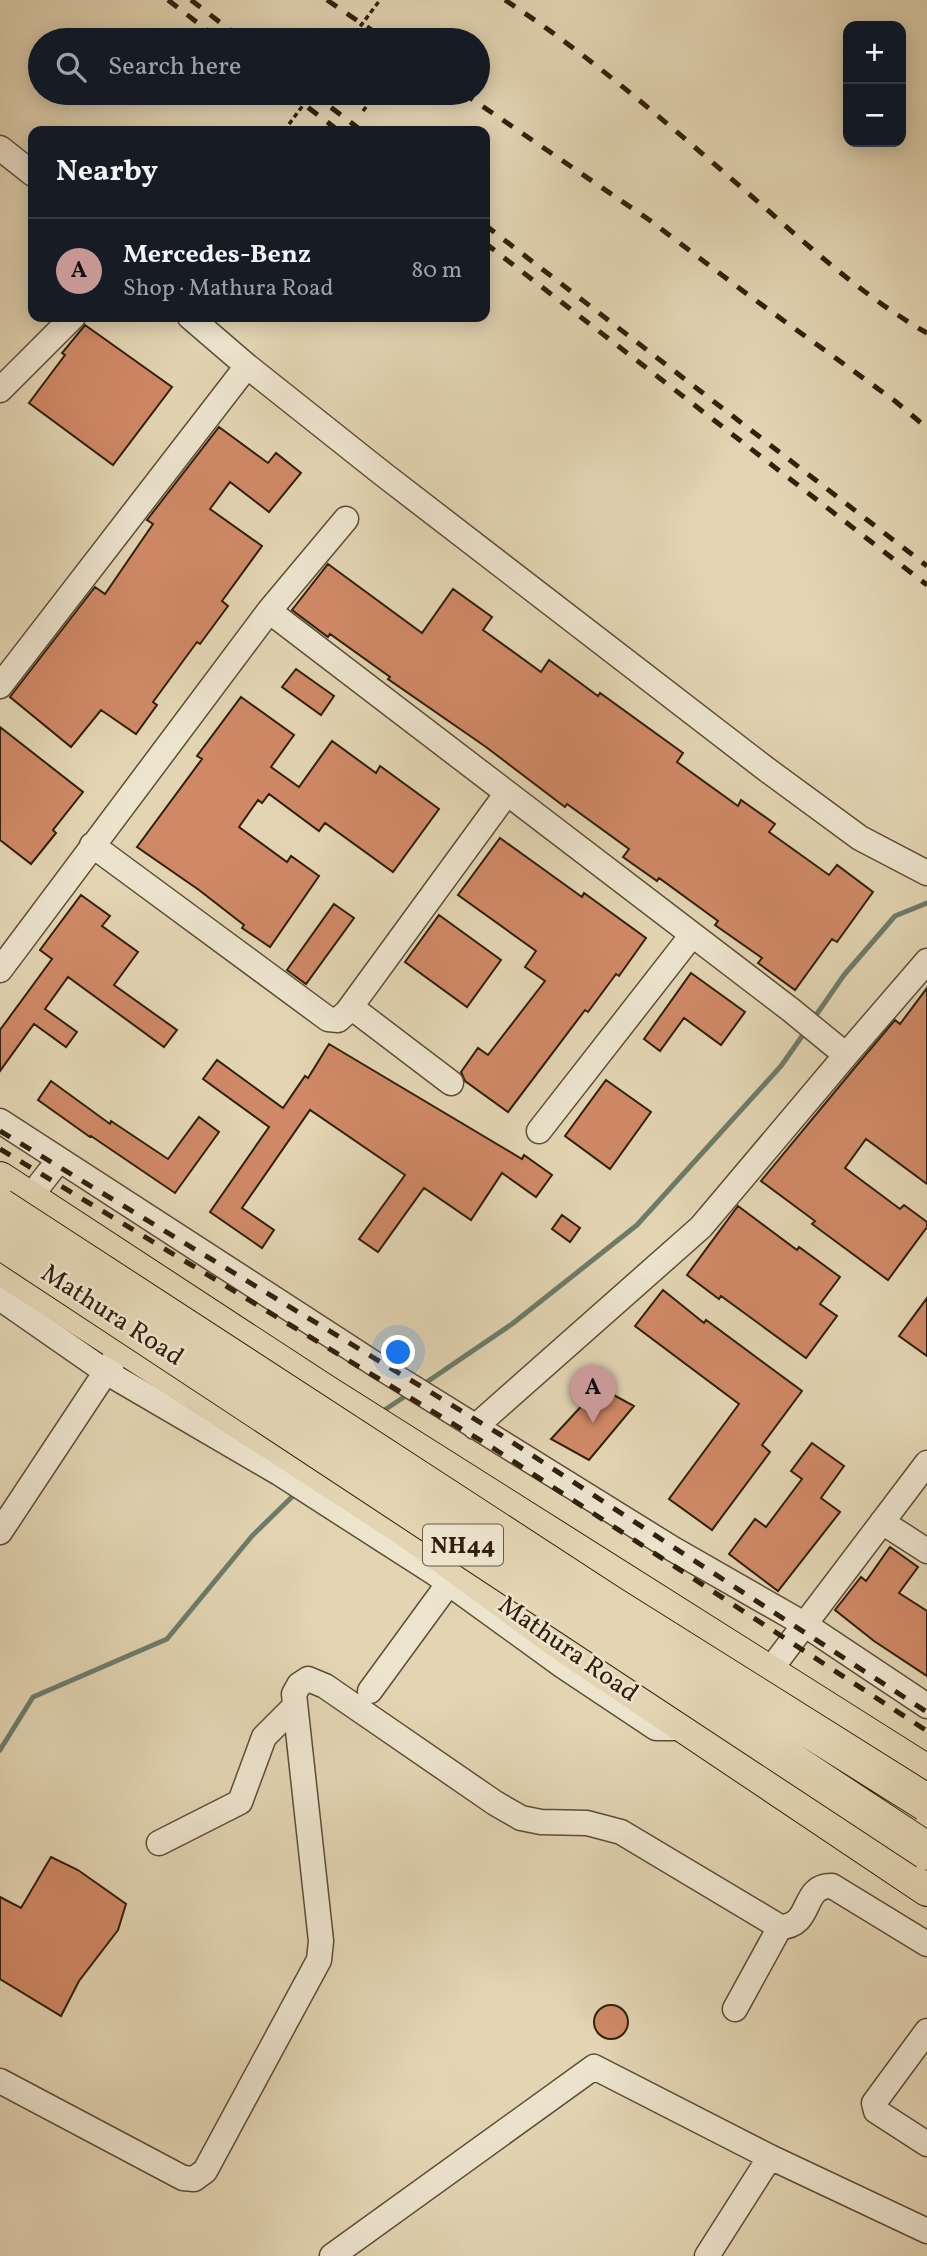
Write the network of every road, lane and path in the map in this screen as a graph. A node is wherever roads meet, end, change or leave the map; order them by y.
1 (380, 0) edge
2 (360, 28) edge
3 (303, 105) edge
4 (367, 105) edge
5 (363, 111) dead end
6 (289, 126) edge
7 (0, 148) edge
8 (28, 170) edge
9 (68, 322) edge
10 (196, 322) edge
11 (247, 366) junction
12 (0, 390) edge
13 (346, 519) dead end
14 (269, 611) junction
15 (0, 686) edge
16 (507, 793) junction
17 (92, 845) junction
18 (927, 873) edge
19 (692, 935) junction
20 (927, 961) edge
21 (0, 970) edge
22 (351, 1007) junction
23 (840, 1049) junction
24 (452, 1083) dead end
25 (0, 1121) edge
26 (539, 1131) dead end
27 (59, 1160) junction
28 (0, 1178) edge
29 (15, 1202) edge
30 (0, 1231) edge
31 (0, 1240) edge
32 (0, 1268) edge
33 (0, 1298) edge
34 (245, 1339) junction
35 (115, 1359) junction
36 (201, 1397) junction
37 (475, 1427) junction
38 (927, 1463) edge
39 (317, 1480) junction
40 (882, 1521) junction
41 (0, 1532) edge
42 (927, 1551) edge
43 (449, 1583) junction
44 (804, 1624) junction
45 (770, 1670) junction
46 (370, 1691) dead end
47 (295, 1706) junction
48 (927, 1706) edge
49 (685, 1728) junction
50 (927, 1771) edge
51 (927, 1803) edge
52 (159, 1843) dead end
53 (927, 1851) edge
54 (927, 1890) edge
55 (780, 1927) junction
56 (927, 1944) edge
57 (735, 2009) dead end
58 (927, 2031) edge
59 (0, 2081) edge
60 (927, 2144) edge
61 (770, 2157) junction
62 (927, 2231) edge
63 (332, 2256) edge
64 (706, 2256) edge

1 - 2 path, bridge
3 - 6 path, bridge
4 - 5 path
7 - 8 street
9 - 12 street
10 - 11 street
11 - 15 street
11 - 18 street
13 - 14 street
14 - 16 street
14 - 17 street
16 - 19 street
16 - 22 street
17 - 21 street
17 - 22 street
19 - 23 street
19 - 26 street
20 - 23 street
22 - 24 street
23 - 37 street
25 - 27 street
27 - 29 street
27 - 37 street
28 - 29 main road, Mathura Road
29 - 30 main road
29 - 34 main road, Mathura Road
29 - 51 highway, Mathura Road / NH44, bridge
31 - 53 highway, Mathura Road / NH44, bridge
32 - 35 main road, Mathura Road
33 - 35 street
34 - 36 main road
34 - 45 main road, Mathura Road
35 - 36 main road, Mathura Road
35 - 39 street
35 - 41 street
36 - 39 main road, Mathura Road
37 - 44 street
38 - 40 street
39 - 43 street
39 - 49 main road, Mathura Road
40 - 42 street
40 - 44 street
43 - 46 street
43 - 49 street
44 - 45 street
44 - 48 street
45 - 50 main road, Mathura Road
47 - 52 street
47 - 55 street
47 - 59 street
49 - 54 main road, Mathura Road
55 - 56 street
55 - 57 street
58 - 60 street
61 - 62 street
61 - 63 street
61 - 64 street

